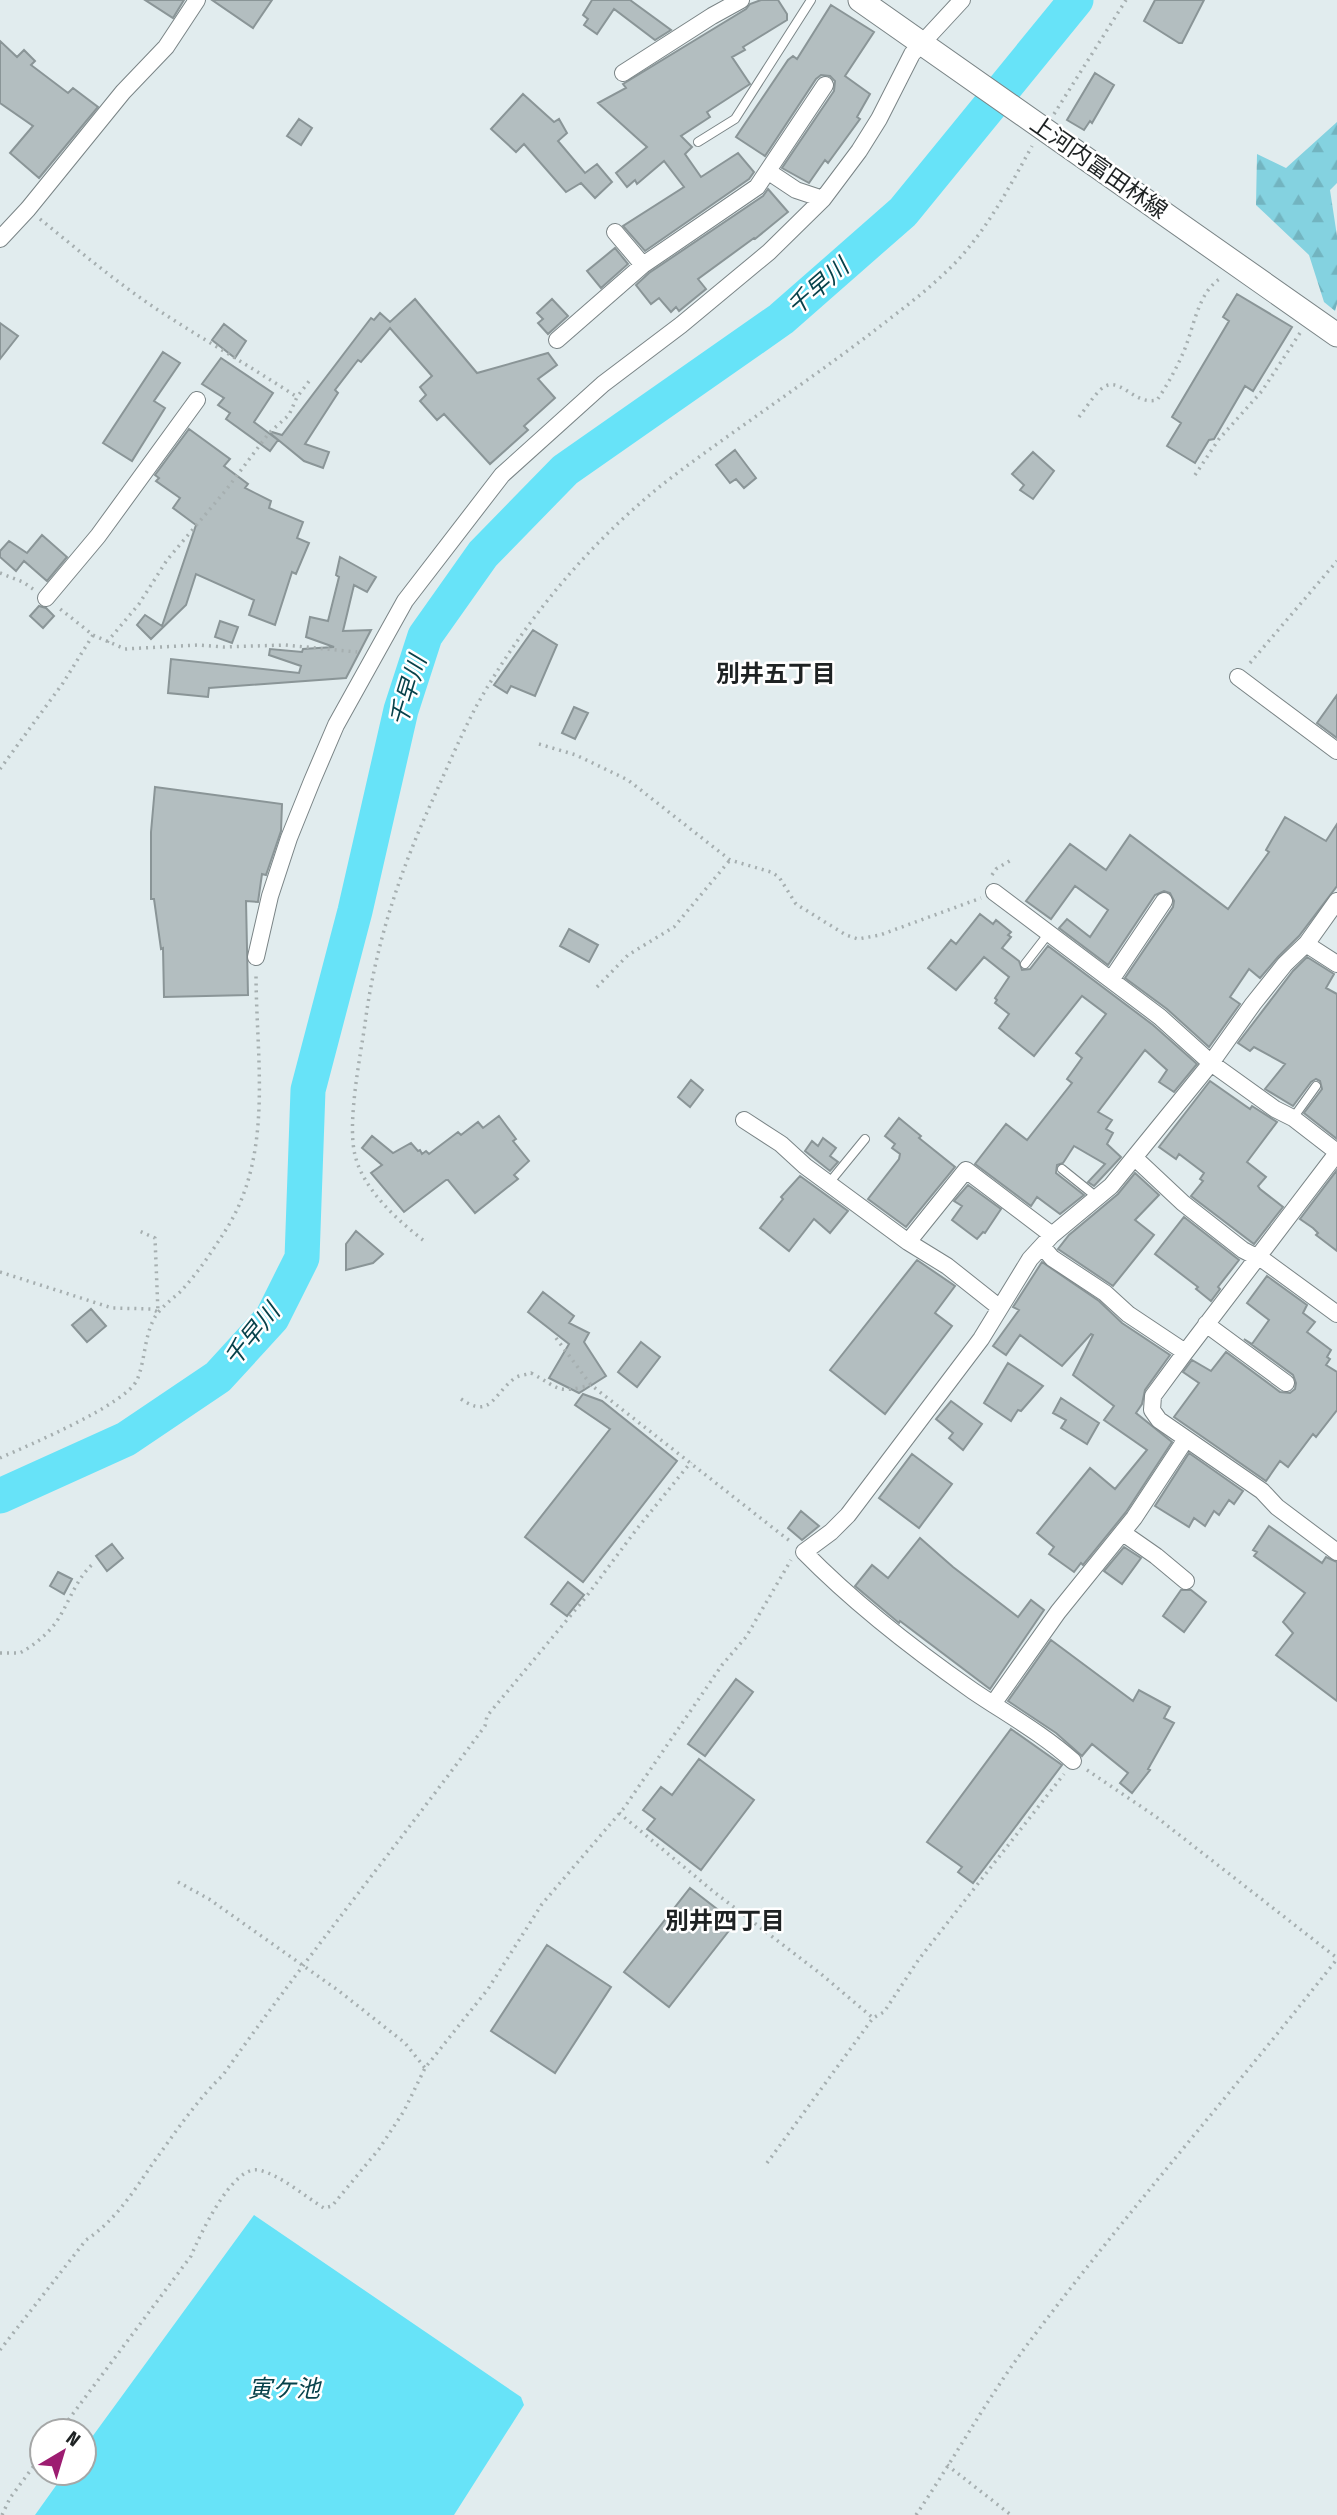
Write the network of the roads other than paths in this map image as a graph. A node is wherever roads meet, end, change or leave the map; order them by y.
1 (197, 0) edge
2 (741, 0) edge
3 (811, 0) edge
4 (860, 0) edge
5 (962, 0) edge
6 (927, 47) junction
7 (623, 73) dead end
8 (825, 85) dead end
9 (698, 142) dead end
10 (769, 172) junction
11 (823, 199) junction
12 (615, 232) dead end
13 (0, 239) edge
14 (643, 265) junction
15 (1329, 325) edge
16 (557, 340) dead end
17 (197, 400) dead end
18 (46, 598) road end
19 (1238, 677) road end
20 (1337, 751) edge
21 (994, 892) road end
22 (1164, 901) dead end
23 (1337, 901) edge
24 (1049, 933) junction
25 (1306, 944) junction
26 (256, 957) road end
27 (1025, 964) dead end
28 (1337, 964) edge
29 (1111, 980) junction
30 (1211, 1063) junction
31 (1316, 1086) dead end
32 (1293, 1118) junction
33 (744, 1120) dead end
34 (865, 1139) dead end
35 (1336, 1155) edge
36 (1135, 1158) junction
37 (1062, 1169) dead end
38 (829, 1183) junction
39 (1098, 1198) junction
40 (1047, 1241) junction
41 (908, 1242) junction
42 (1257, 1258) junction
43 (1000, 1308) junction
44 (1337, 1314) edge
45 (1206, 1324) junction
46 (1185, 1352) junction
47 (1286, 1383) dead end
48 (1186, 1439) junction
49 (1123, 1533) junction
50 (1337, 1552) edge
51 (1186, 1581) dead end
52 (993, 1704) junction
53 (1073, 1761) road end

1 - 13 street
2 - 7 street
3 - 9 lane
4 - 6 main road, 上河内富田林線
5 - 6 street
6 - 11 street
6 - 15 main road, 上河内富田林線
8 - 10 street
10 - 11 street
10 - 14 street
11 - 26 street
12 - 14 street
14 - 16 street
17 - 18 street
19 - 20 street
21 - 24 street
22 - 29 street
23 - 25 street
24 - 27 lane
24 - 29 street
25 - 28 street
25 - 30 street
29 - 30 street
30 - 32 street
30 - 36 street
31 - 32 lane
32 - 35 street
33 - 38 street
34 - 38 lane
35 - 42 street
36 - 39 street
36 - 42 street
37 - 39 lane
38 - 41 street
39 - 40 street
40 - 41 street
40 - 43 street
40 - 46 street
41 - 43 street
42 - 44 street
42 - 45 street
43 - 52 street
45 - 46 street
45 - 47 street
46 - 48 street
48 - 49 street
48 - 50 street
49 - 51 street
49 - 52 street
52 - 53 street

